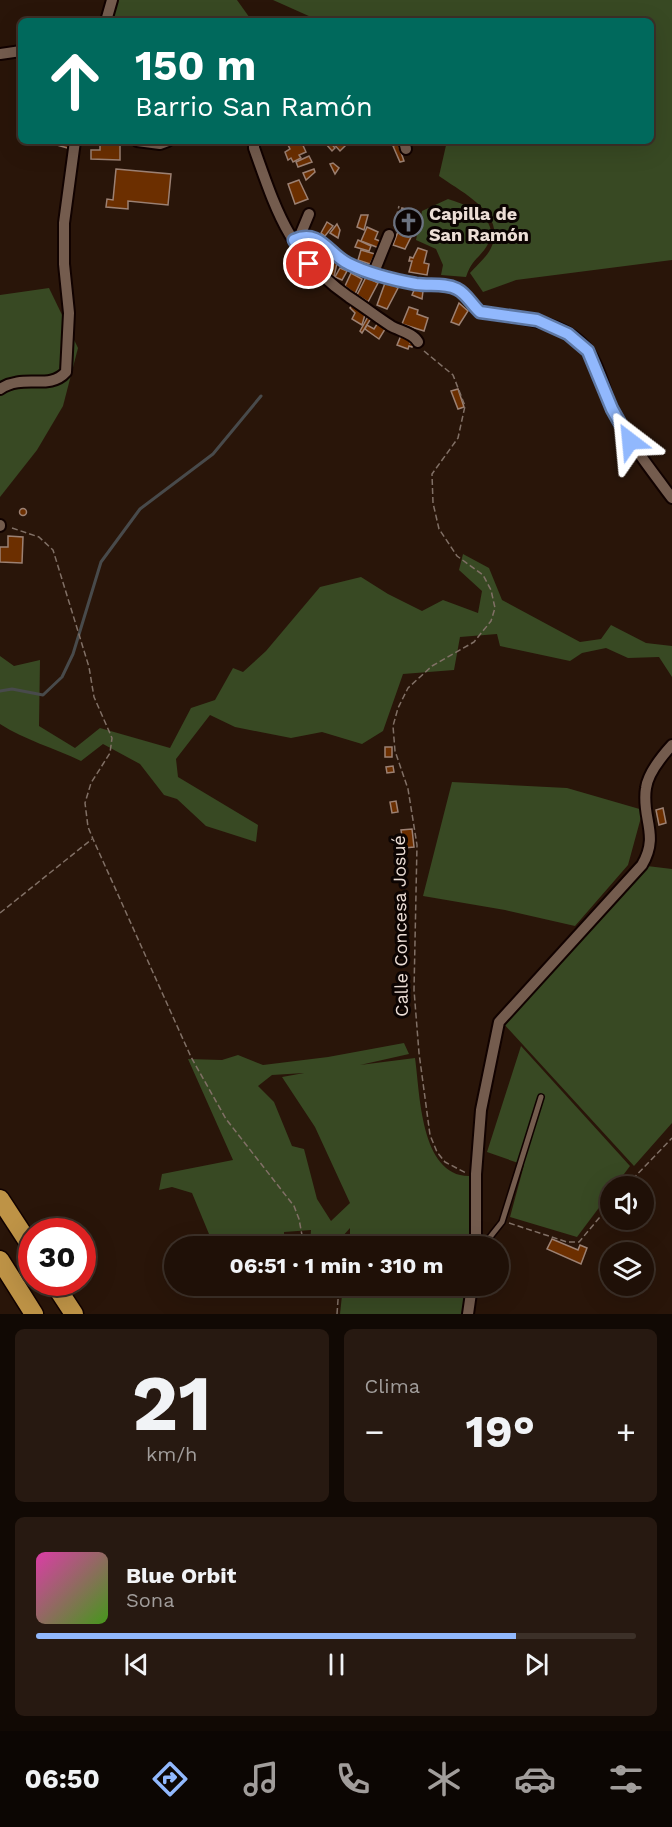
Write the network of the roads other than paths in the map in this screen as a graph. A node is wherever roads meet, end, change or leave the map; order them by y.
1 (112, 0) edge
2 (107, 18) edge
3 (18, 51) edge
4 (0, 54) edge
5 (75, 144) edge
6 (254, 144) edge
7 (309, 214) dead end
8 (389, 235) road end
9 (297, 239) junction
10 (374, 272) junction
11 (418, 342) road end
12 (0, 389) edge
13 (672, 498) edge
14 (672, 745) edge
15 (541, 1097) dead end
16 (0, 1200) edge
17 (18, 1227) edge
18 (476, 1236) edge
19 (491, 1236) edge
20 (0, 1260) edge
21 (62, 1296) edge
22 (471, 1296) edge
23 (34, 1314) edge
24 (74, 1314) edge
25 (468, 1314) edge

1 - 2 street
3 - 4 street
5 - 12 street
6 - 9 street
7 - 9 street
8 - 10 street
9 - 10 street
9 - 11 street
10 - 13 street
14 - 18 street
15 - 19 lane
16 - 17 highway
20 - 23 highway
21 - 24 highway
22 - 25 street

